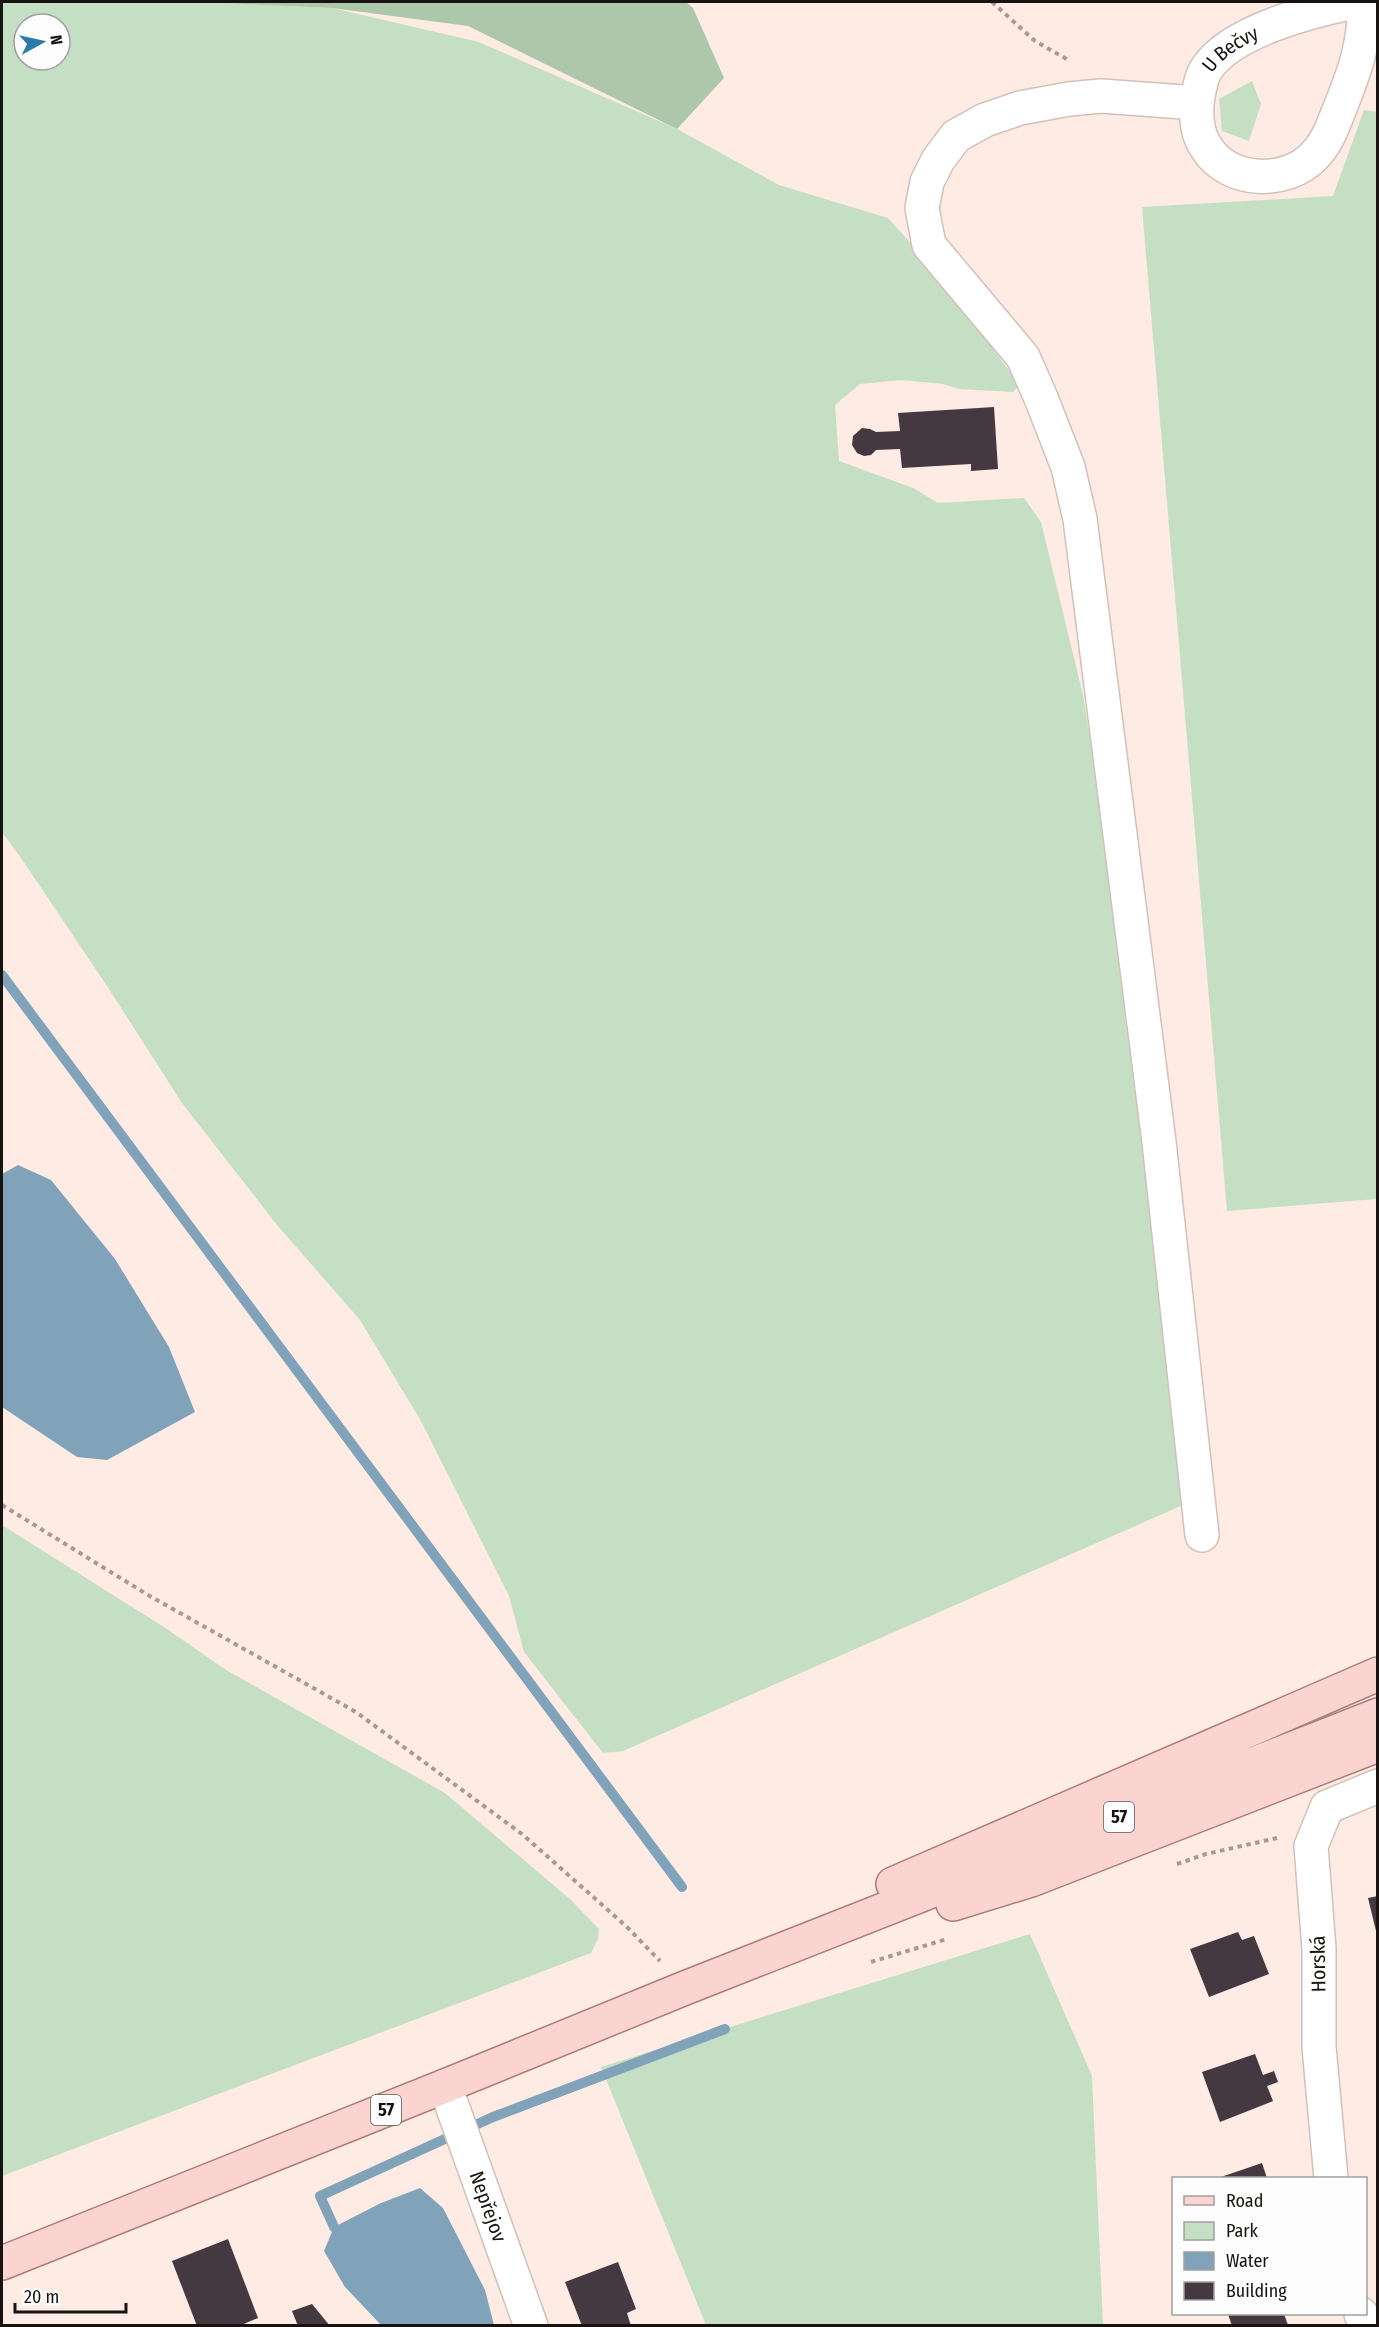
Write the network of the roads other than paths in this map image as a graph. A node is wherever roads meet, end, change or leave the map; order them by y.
1 (1355, 2) edge
2 (1365, 2) edge
3 (1197, 103) junction
4 (1202, 1535) dead end
5 (1377, 1674) edge
6 (1377, 1715) edge
7 (1377, 1745) edge
8 (1377, 1786) edge
9 (860, 1920) junction
10 (770, 1954) junction
11 (446, 2086) junction
12 (1331, 2177) edge
13 (2, 2263) edge
14 (531, 2325) edge

1 - 3 street, U Bečvy
2 - 3 street
3 - 4 street, U Bečvy
5 - 10 main road
6 - 9 main road, 57
7 - 9 main road
8 - 12 street, Horská
9 - 10 main road, 57
10 - 11 main road, 57
11 - 13 main road, 57
11 - 14 street, Nepřejov

